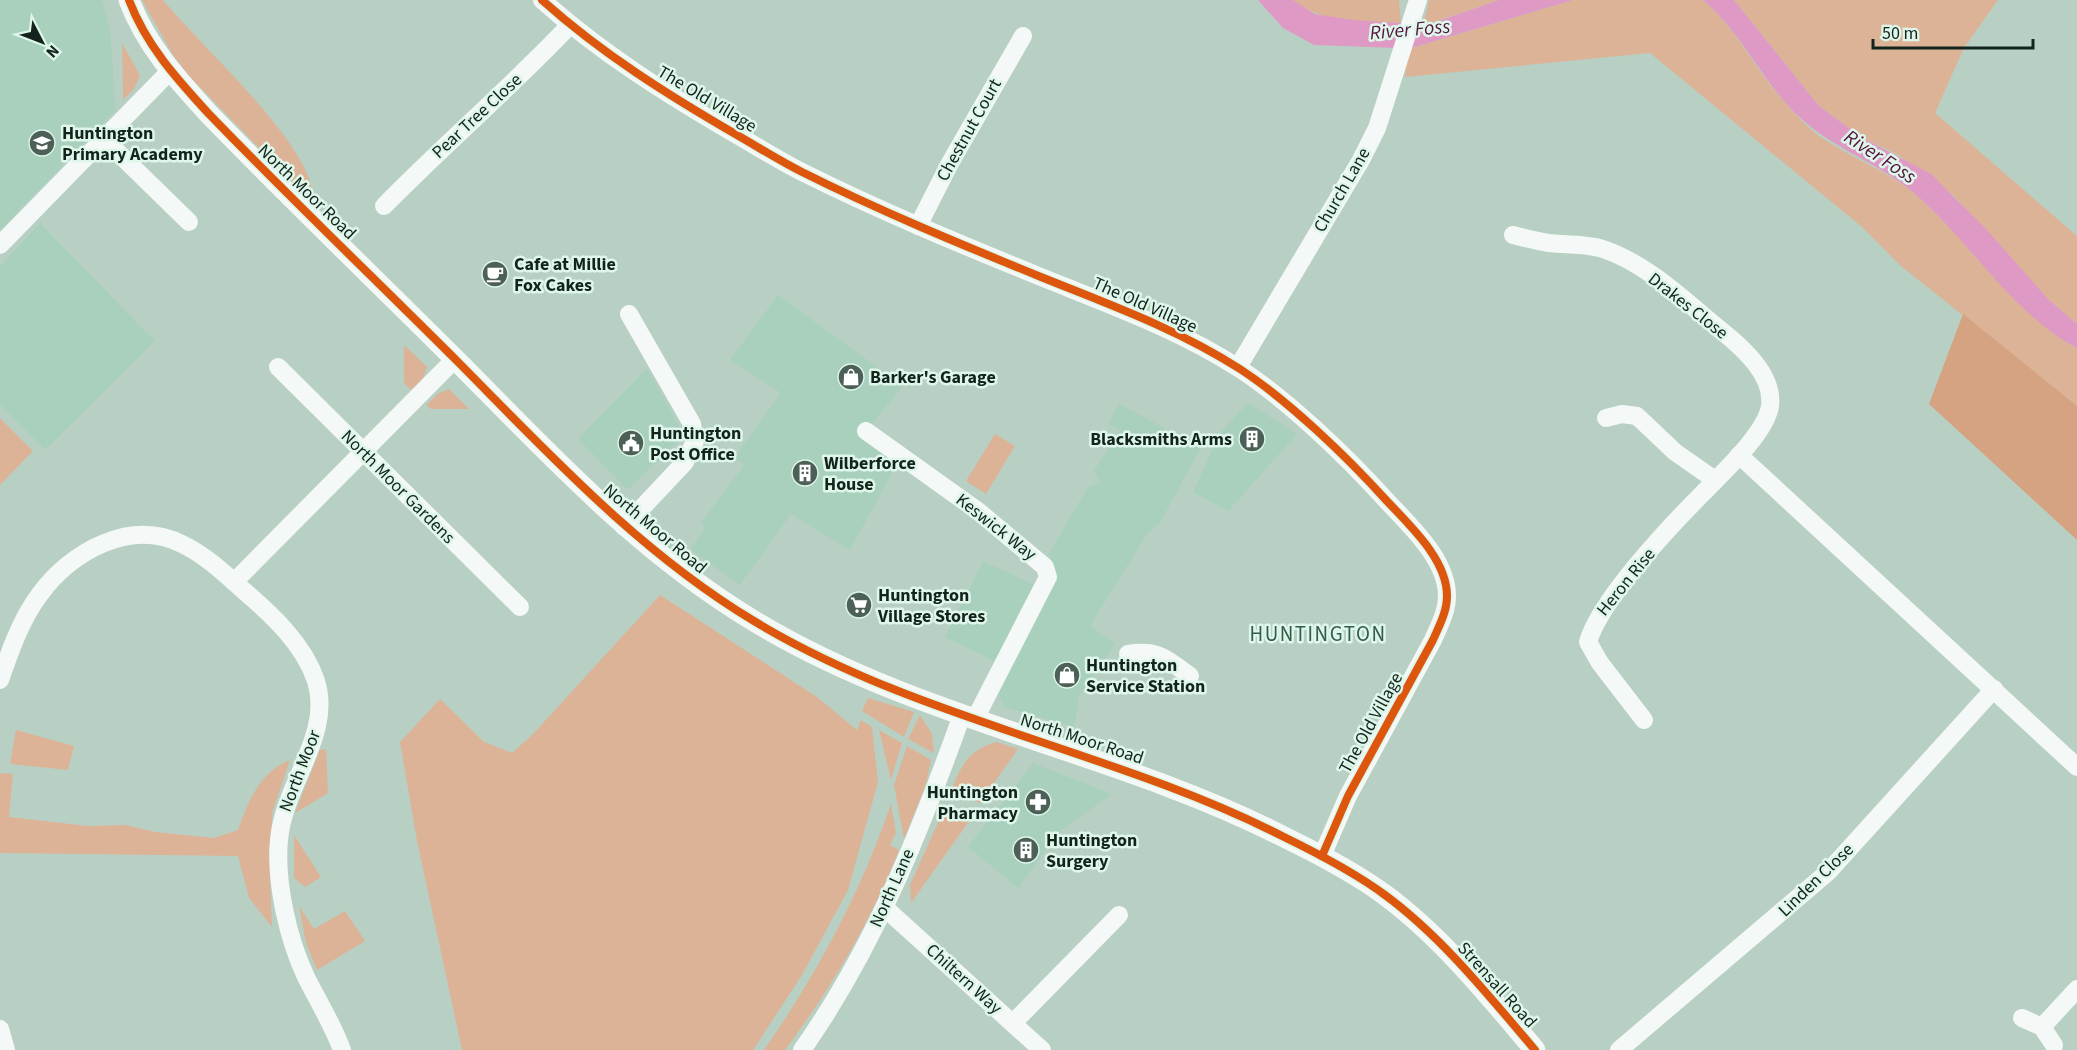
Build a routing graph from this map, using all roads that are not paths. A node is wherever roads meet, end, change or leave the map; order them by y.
1 (129, 0) edge
2 (542, 0) edge
3 (1416, 7) edge
4 (570, 26) junction
5 (1023, 36) dead end
6 (170, 71) junction
7 (103, 138) junction
8 (384, 206) dead end
9 (189, 222) dead end
10 (918, 226) junction
11 (1513, 235) dead end
12 (0, 245) edge
13 (629, 314) dead end
14 (454, 359) junction
15 (278, 367) dead end
16 (1238, 367) junction
17 (1606, 418) dead end
18 (866, 431) dead end
19 (362, 452) junction
20 (1739, 455) junction
21 (1715, 480) junction
22 (624, 526) junction
23 (234, 582) junction
24 (520, 607) dead end
25 (1128, 654) dead end
26 (1190, 676) dead end
27 (0, 680) edge
28 (1994, 688) junction
29 (969, 717) junction
30 (1644, 720) dead end
31 (2072, 763) edge
32 (1322, 856) junction
33 (885, 908) junction
34 (1119, 915) dead end
35 (2077, 989) edge
36 (2022, 1018) dead end
37 (1013, 1023) junction
38 (2042, 1027) junction
39 (0, 1029) edge
40 (2054, 1045) dead end
41 (6, 1050) edge
42 (342, 1050) edge
43 (802, 1050) edge
44 (1042, 1050) edge
45 (1535, 1050) edge
46 (1619, 1050) edge

1 - 6 street, North Moor Road
2 - 4 street, The Old Village
3 - 16 street, Church Lane
4 - 8 street, Pear Tree Close
4 - 10 street, The Old Village
5 - 10 street, Chestnut Court
6 - 7 street
6 - 14 street, North Moor Road
7 - 9 street
7 - 12 street
10 - 16 street, The Old Village
11 - 20 street, Drakes Close
13 - 22 street
14 - 19 street
14 - 22 street, North Moor Road
15 - 19 street, North Moor Gardens
16 - 32 street, The Old Village
17 - 21 street
18 - 29 street, Keswick Way
19 - 23 street
19 - 24 street, North Moor Gardens
20 - 21 street, Heron Rise
20 - 28 street
21 - 30 street, Heron Rise
22 - 29 street, North Moor Road
23 - 27 street, North Moor
23 - 42 street, North Moor
25 - 26 street
28 - 31 street
28 - 46 street, Linden Close
29 - 32 street, North Moor Road
29 - 33 street, North Lane
32 - 45 street, Strensall Road
33 - 37 street, Chiltern Way
33 - 43 street, North Lane
34 - 37 street
35 - 38 street
36 - 38 street
37 - 44 street, Chiltern Way
38 - 40 street
39 - 41 street

